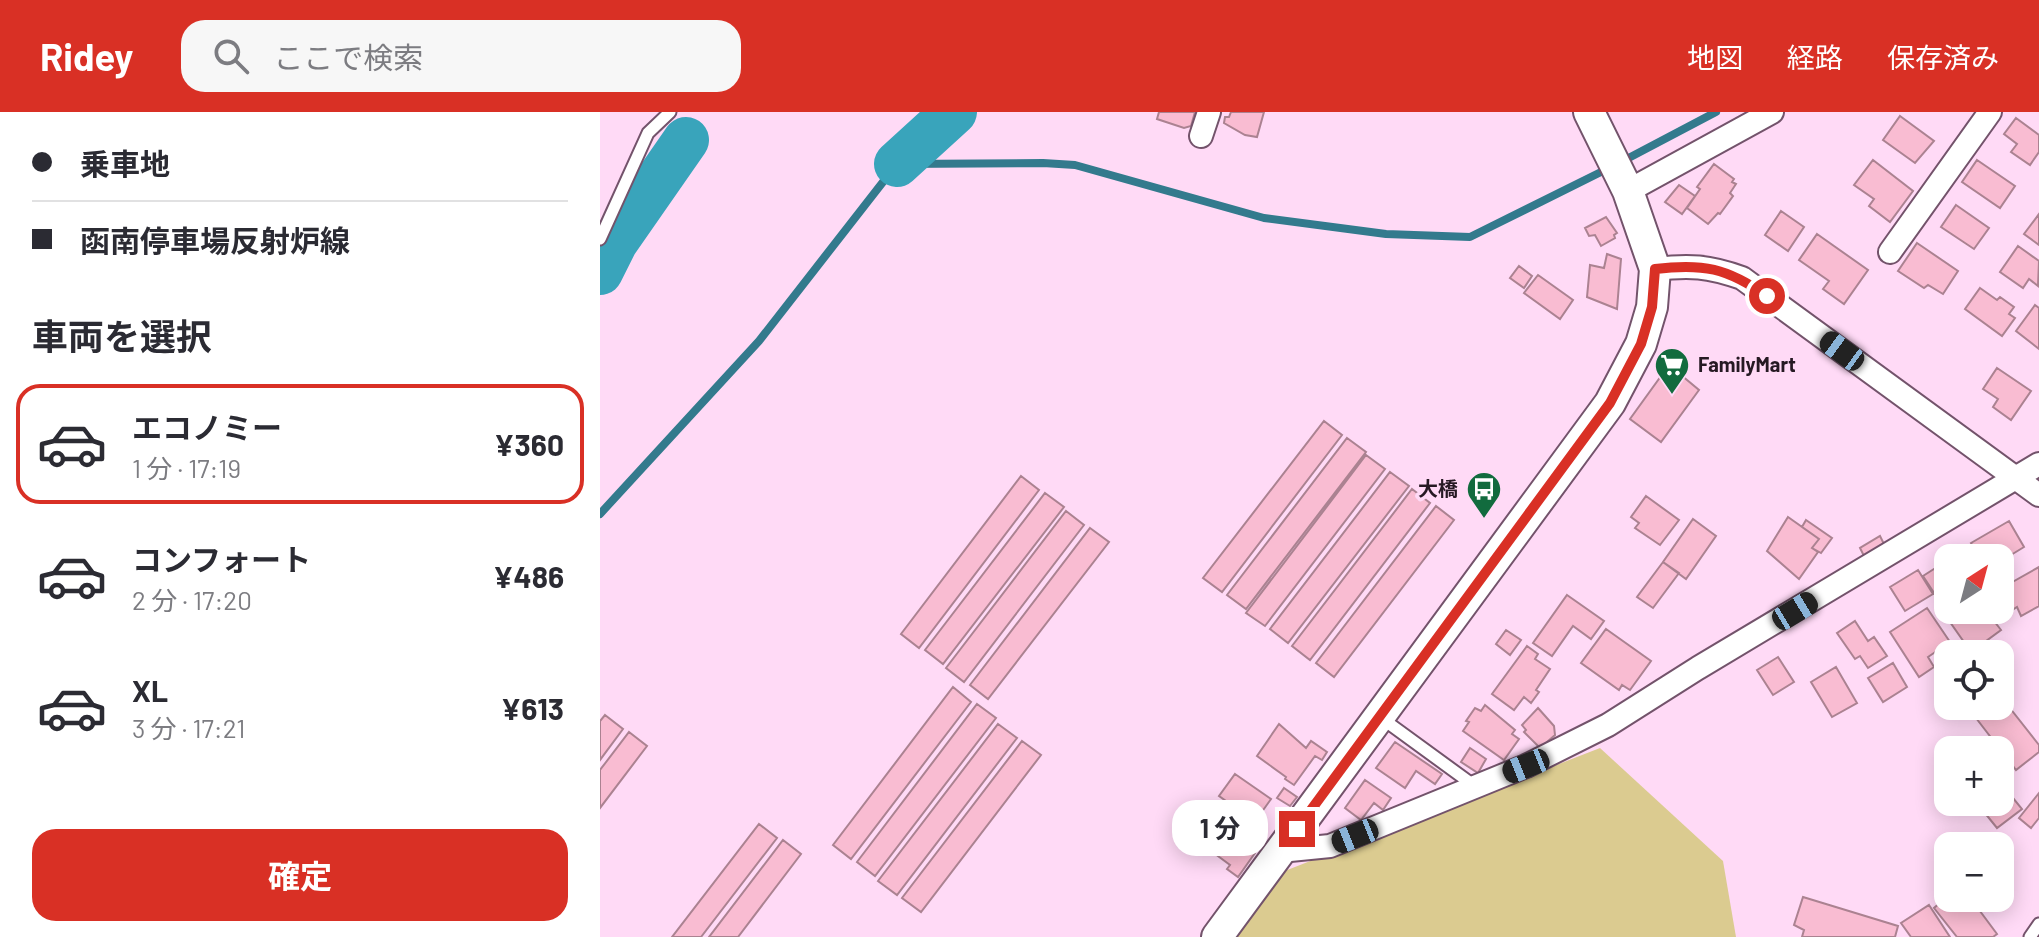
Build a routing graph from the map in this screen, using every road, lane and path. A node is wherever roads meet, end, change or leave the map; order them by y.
1 (670, 112) edge
2 (1209, 112) edge
3 (1772, 112) edge
4 (1990, 112) edge
5 (1594, 116) edge
6 (1201, 136) dead end
7 (1624, 182) junction
8 (600, 239) edge
9 (1890, 252) dead end
10 (1655, 269) junction
11 (2039, 464) edge
12 (2017, 477) junction
13 (2039, 495) edge
14 (1379, 717) junction
15 (1476, 787) junction
16 (1280, 851) junction
17 (2039, 924) edge
18 (1217, 937) edge
19 (2030, 937) edge

1 - 8 lane
2 - 6 street
3 - 7 street
4 - 9 street
5 - 7 main road
7 - 10 main road
10 - 12 street
10 - 14 main road
11 - 12 street
12 - 13 street
12 - 15 street
14 - 15 lane
14 - 16 main road
15 - 16 street
16 - 18 main road
17 - 19 lane

